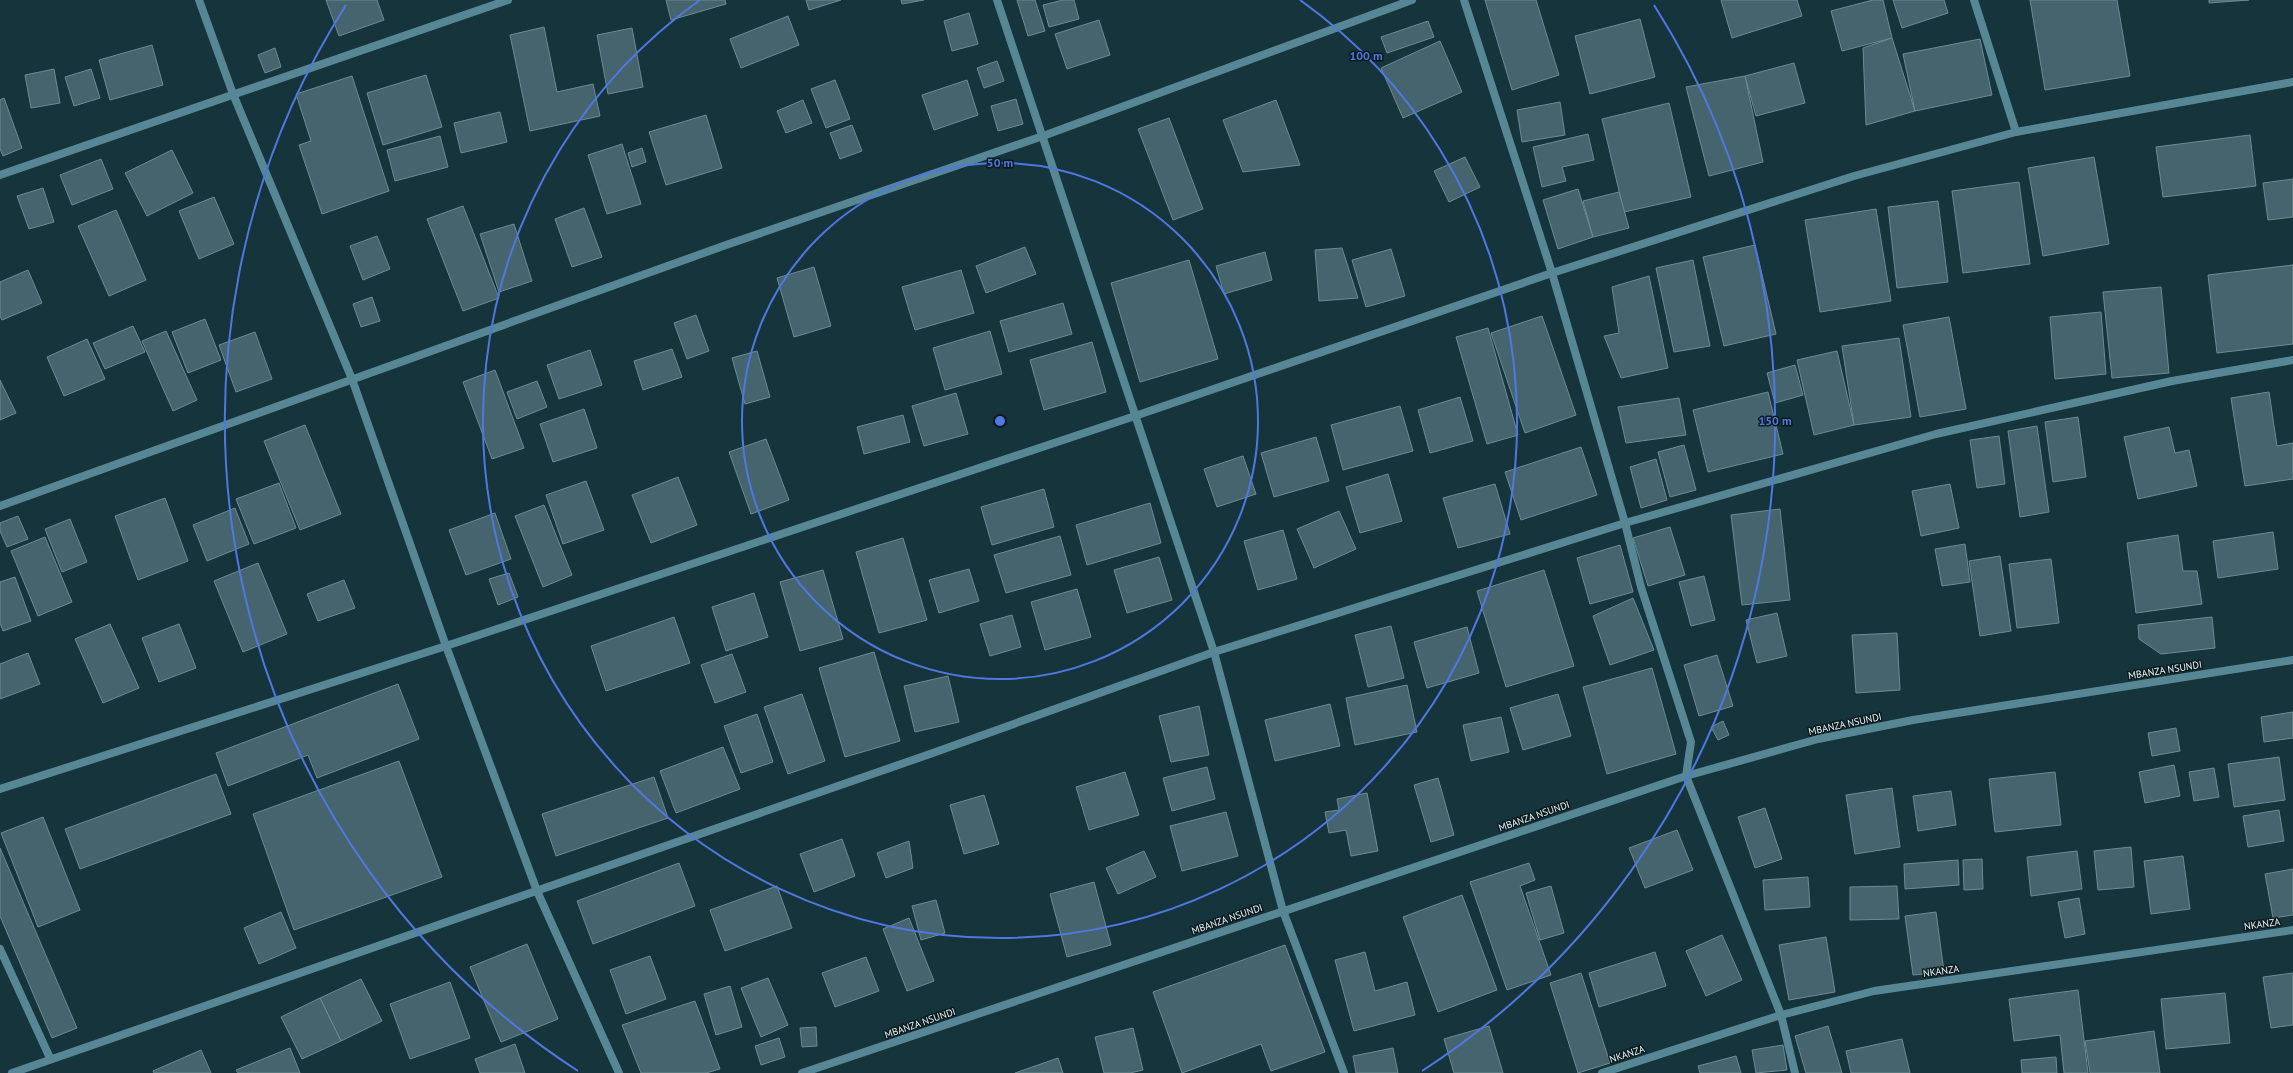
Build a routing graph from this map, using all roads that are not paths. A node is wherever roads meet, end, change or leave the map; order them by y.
1 (199, 0) edge
2 (508, 0) edge
3 (997, 0) edge
4 (1412, 0) edge
5 (1464, 0) edge
6 (1974, 0) edge
7 (2293, 82) edge
8 (233, 94) junction
9 (2016, 132) junction
10 (1043, 136) junction
11 (0, 175) edge
12 (1552, 273) junction
13 (2293, 360) edge
14 (352, 379) junction
15 (1135, 416) junction
16 (0, 506) edge
17 (1625, 523) junction
18 (446, 646) junction
19 (1214, 652) junction
20 (2293, 660) edge
21 (1686, 776) junction
22 (0, 789) edge
23 (537, 891) junction
24 (1283, 911) junction
25 (2293, 930) edge
26 (0, 950) edge
27 (1781, 1015) junction
28 (50, 1058) junction
29 (12, 1073) edge
30 (619, 1073) edge
31 (802, 1073) edge
32 (1344, 1073) edge
33 (1602, 1073) edge
34 (1795, 1073) edge

1 - 8 street
2 - 8 street
3 - 10 street
4 - 10 street
5 - 12 street
6 - 9 street
7 - 9 street
8 - 11 street
8 - 14 street
9 - 12 street
10 - 14 street
10 - 15 street
12 - 15 street
12 - 17 street
13 - 17 street
14 - 16 street
14 - 18 street
15 - 18 street
15 - 19 street
17 - 19 street
17 - 21 street
18 - 22 street
18 - 23 street
19 - 23 street
19 - 24 street
20 - 21 street, MBANZA NSUNDI
21 - 24 street, MBANZA NSUNDI
21 - 27 street
23 - 28 street
23 - 30 street
24 - 31 street, MBANZA NSUNDI
24 - 32 street
25 - 27 street, NKANZA
26 - 28 street
27 - 33 street, NKANZA
27 - 34 street
28 - 29 street

